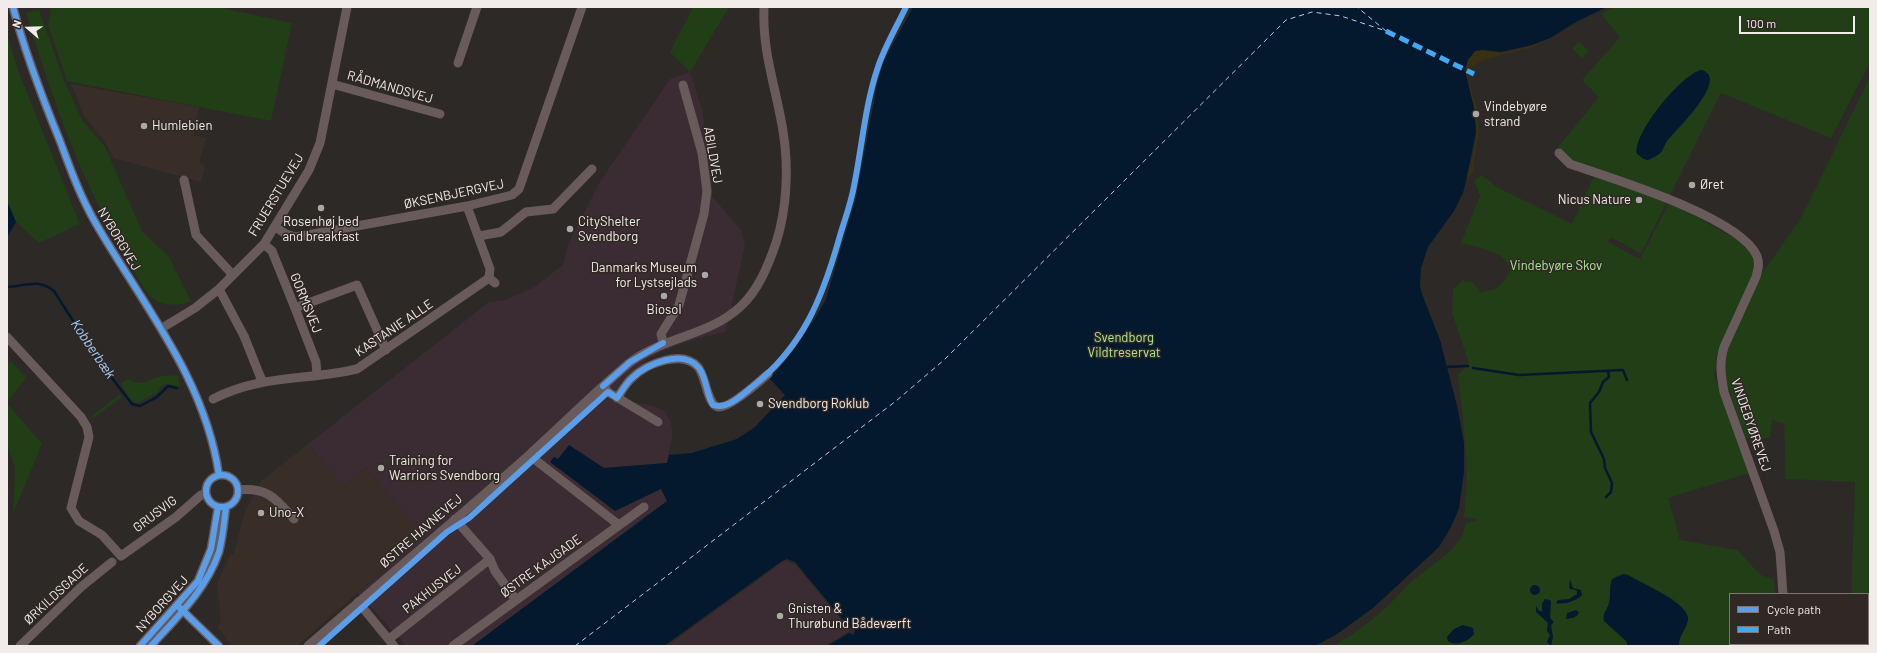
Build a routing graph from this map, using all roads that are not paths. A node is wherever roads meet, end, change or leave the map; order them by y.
1 (13, 7) edge
2 (347, 7) edge
3 (477, 7) edge
4 (582, 7) edge
5 (764, 7) edge
6 (458, 63) dead end
7 (332, 84) junction
8 (684, 85) dead end
9 (440, 114) dead end
10 (1559, 153) dead end
11 (592, 169) dead end
12 (184, 180) dead end
13 (467, 206) junction
14 (275, 227) junction
15 (480, 236) junction
16 (264, 244) junction
17 (232, 274) junction
18 (219, 289) junction
19 (295, 308) junction
20 (162, 328) junction
21 (7, 337) edge
22 (663, 343) junction
23 (386, 350) junction
24 (768, 374) dead end
25 (317, 375) junction
26 (262, 381) junction
27 (603, 386) junction
28 (617, 398) junction
29 (212, 400) dead end
30 (658, 422) dead end
31 (529, 455) junction
32 (219, 475) junction
33 (238, 490) junction
34 (206, 494) junction
35 (222, 507) junction
36 (644, 507) dead end
37 (294, 519) dead end
38 (455, 519) junction
39 (619, 525) junction
40 (490, 559) junction
41 (112, 562) dead end
42 (1783, 593) edge
43 (516, 600) junction
44 (358, 602) junction
45 (181, 608) junction
46 (392, 642) edge
47 (217, 645) edge
48 (20, 646) edge
49 (140, 646) edge
50 (152, 646) edge
51 (308, 646) edge
52 (453, 646) edge

1 - 20 street, NYBORGVEJ
2 - 7 street, FRUERSTUEVEJ
3 - 6 street
4 - 13 street, ØKSENBJERGVEJ
5 - 22 street, ØSTRE HAVNEVEJ
7 - 9 street, RÅDMANDSVEJ
7 - 14 street, FRUERSTUEVEJ
8 - 22 street, ABILDVEJ
10 - 42 street, VINDEBYØREVEJ
11 - 15 street
12 - 17 street
13 - 14 street, ØKSENBJERGVEJ
13 - 15 street
14 - 16 street, FRUERSTUEVEJ
15 - 23 street, KASTANIE ALLE
16 - 17 street, FRUERSTUEVEJ
16 - 19 street, GORMSVEJ
17 - 18 street, FRUERSTUEVEJ
18 - 20 street, FRUERSTUEVEJ
18 - 26 street
19 - 23 street
19 - 25 street, GORMSVEJ
20 - 32 street, NYBORGVEJ
21 - 34 street, GRUSVIG
22 - 27 street, ØSTRE HAVNEVEJ
23 - 25 street, KASTANIE ALLE
24 - 28 street
25 - 26 street, KASTANIE ALLE
26 - 29 street, KASTANIE ALLE
27 - 28 street
27 - 31 street, ØSTRE HAVNEVEJ
28 - 30 street
31 - 38 street, ØSTRE HAVNEVEJ
31 - 39 street
32 - 33 street
32 - 34 street
33 - 35 street
33 - 37 street
34 - 35 street
35 - 45 street, NYBORGVEJ
36 - 39 street, ØSTRE KAJGADE
38 - 40 street
38 - 44 street, ØSTRE HAVNEVEJ
39 - 43 street, ØSTRE KAJGADE
40 - 43 street
40 - 46 street, PAKHUSVEJ
41 - 48 street, ØRKILDSGADE
43 - 52 street, ØSTRE KAJGADE
44 - 46 street
44 - 51 street, ØSTRE HAVNEVEJ
45 - 47 street
45 - 49 street, NYBORGVEJ
45 - 50 street, NYBORGVEJ

